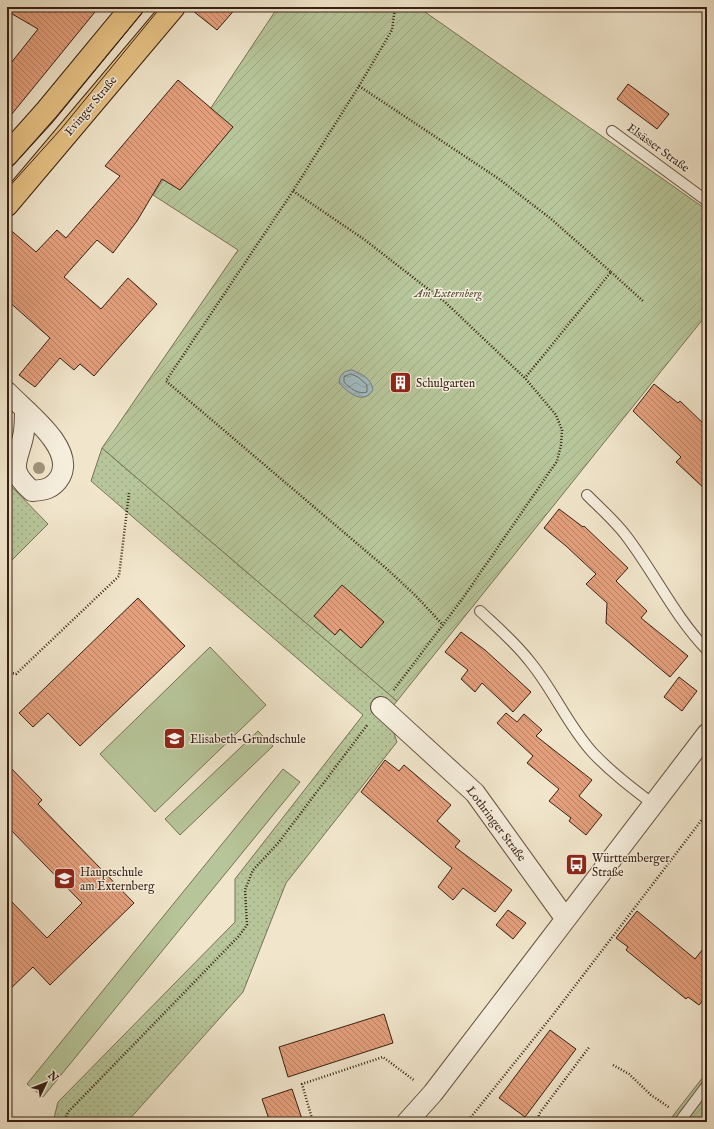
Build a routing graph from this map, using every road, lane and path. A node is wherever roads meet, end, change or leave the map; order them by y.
1 (132, 7) edge
2 (174, 7) edge
3 (395, 7) edge
4 (360, 86) junction
5 (612, 131) dead end
6 (7, 155) edge
7 (293, 191) junction
8 (707, 201) edge
9 (7, 205) edge
10 (611, 272) junction
11 (644, 302) dead end
12 (524, 378) junction
13 (7, 392) edge
14 (25, 411) dead end
15 (129, 494) dead end
16 (587, 494) dead end
17 (480, 611) dead end
18 (443, 625) junction
19 (707, 650) edge
20 (7, 672) edge
21 (381, 708) junction
22 (707, 734) edge
23 (653, 804) junction
24 (707, 814) edge
25 (565, 918) junction
26 (590, 1046) dead end
27 (613, 1065) dead end
28 (415, 1081) dead end
29 (707, 1085) edge
30 (410, 1121) edge
31 (681, 1121) edge
32 (63, 1122) edge
33 (313, 1122) edge
34 (467, 1122) edge
35 (538, 1122) edge

1 - 6 main road
2 - 9 main road, Evinger Straße
3 - 4 path
4 - 7 path
4 - 10 path
5 - 8 lane, Elsässer Straße
7 - 12 path
7 - 18 path
10 - 11 path
10 - 12 path
12 - 18 path
13 - 14 street
15 - 20 path
16 - 19 lane
17 - 23 lane
18 - 21 path
21 - 25 street, Lothringer Straße
21 - 32 path
22 - 23 street
23 - 25 street
24 - 34 path
25 - 30 street
26 - 35 path
27 - 31 path
28 - 33 path
29 - 31 lane

